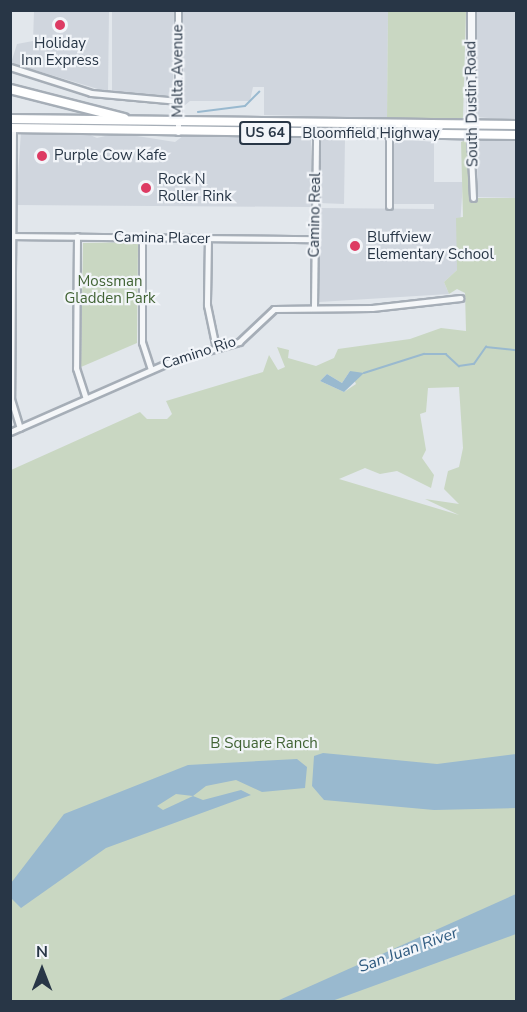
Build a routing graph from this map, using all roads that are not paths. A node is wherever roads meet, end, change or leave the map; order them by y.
1 (178, 10) edge
2 (471, 10) edge
3 (10, 67) edge
4 (10, 89) edge
5 (179, 101) junction
6 (148, 121) junction
7 (11, 122) edge
8 (178, 122) junction
9 (471, 124) junction
10 (516, 125) edge
11 (316, 129) junction
12 (178, 132) junction
13 (389, 134) junction
14 (470, 134) junction
15 (516, 135) edge
16 (473, 198) dead end
17 (388, 206) dead end
18 (11, 236) edge
19 (77, 236) junction
20 (142, 238) junction
21 (208, 238) junction
22 (314, 239) junction
23 (460, 298) dead end
24 (314, 306) junction
25 (216, 348) junction
26 (151, 370) junction
27 (86, 398) junction
28 (20, 428) junction
29 (10, 432) edge

1 - 5 street, Malta Avenue
2 - 9 street, South Dustin Road
3 - 5 street
4 - 6 main road
5 - 8 street, Malta Avenue
6 - 7 main road, Bloomfield Highway / US 64
6 - 8 main road, Bloomfield Highway / US 64
7 - 12 main road, Bloomfield Highway / US 64
7 - 18 street
8 - 11 main road, Bloomfield Highway / US 64
8 - 12 street, Malta Avenue
9 - 10 main road, Bloomfield Highway / US 64
9 - 11 main road, Bloomfield Highway / US 64
9 - 14 street, South Dustin Road
11 - 12 main road, Bloomfield Highway / US 64
11 - 13 main road, Bloomfield Highway / US 64
11 - 22 street, Camino Real
13 - 14 main road, Bloomfield Highway / US 64
13 - 17 street
14 - 15 main road, Bloomfield Highway / US 64
14 - 16 street, South Dustin Road
18 - 19 street, Camina Placer
18 - 28 street
19 - 20 street, Camina Placer
19 - 27 street
20 - 21 street, Camina Placer
20 - 26 street
21 - 22 street, Camina Placer
21 - 25 street
22 - 24 street, Camino Real
23 - 24 street, Camino Rio
24 - 25 street, Camino Rio
25 - 26 street, Camino Rio
26 - 27 street, Camino Rio
27 - 28 street, Camino Rio
28 - 29 street, Camino Rio

